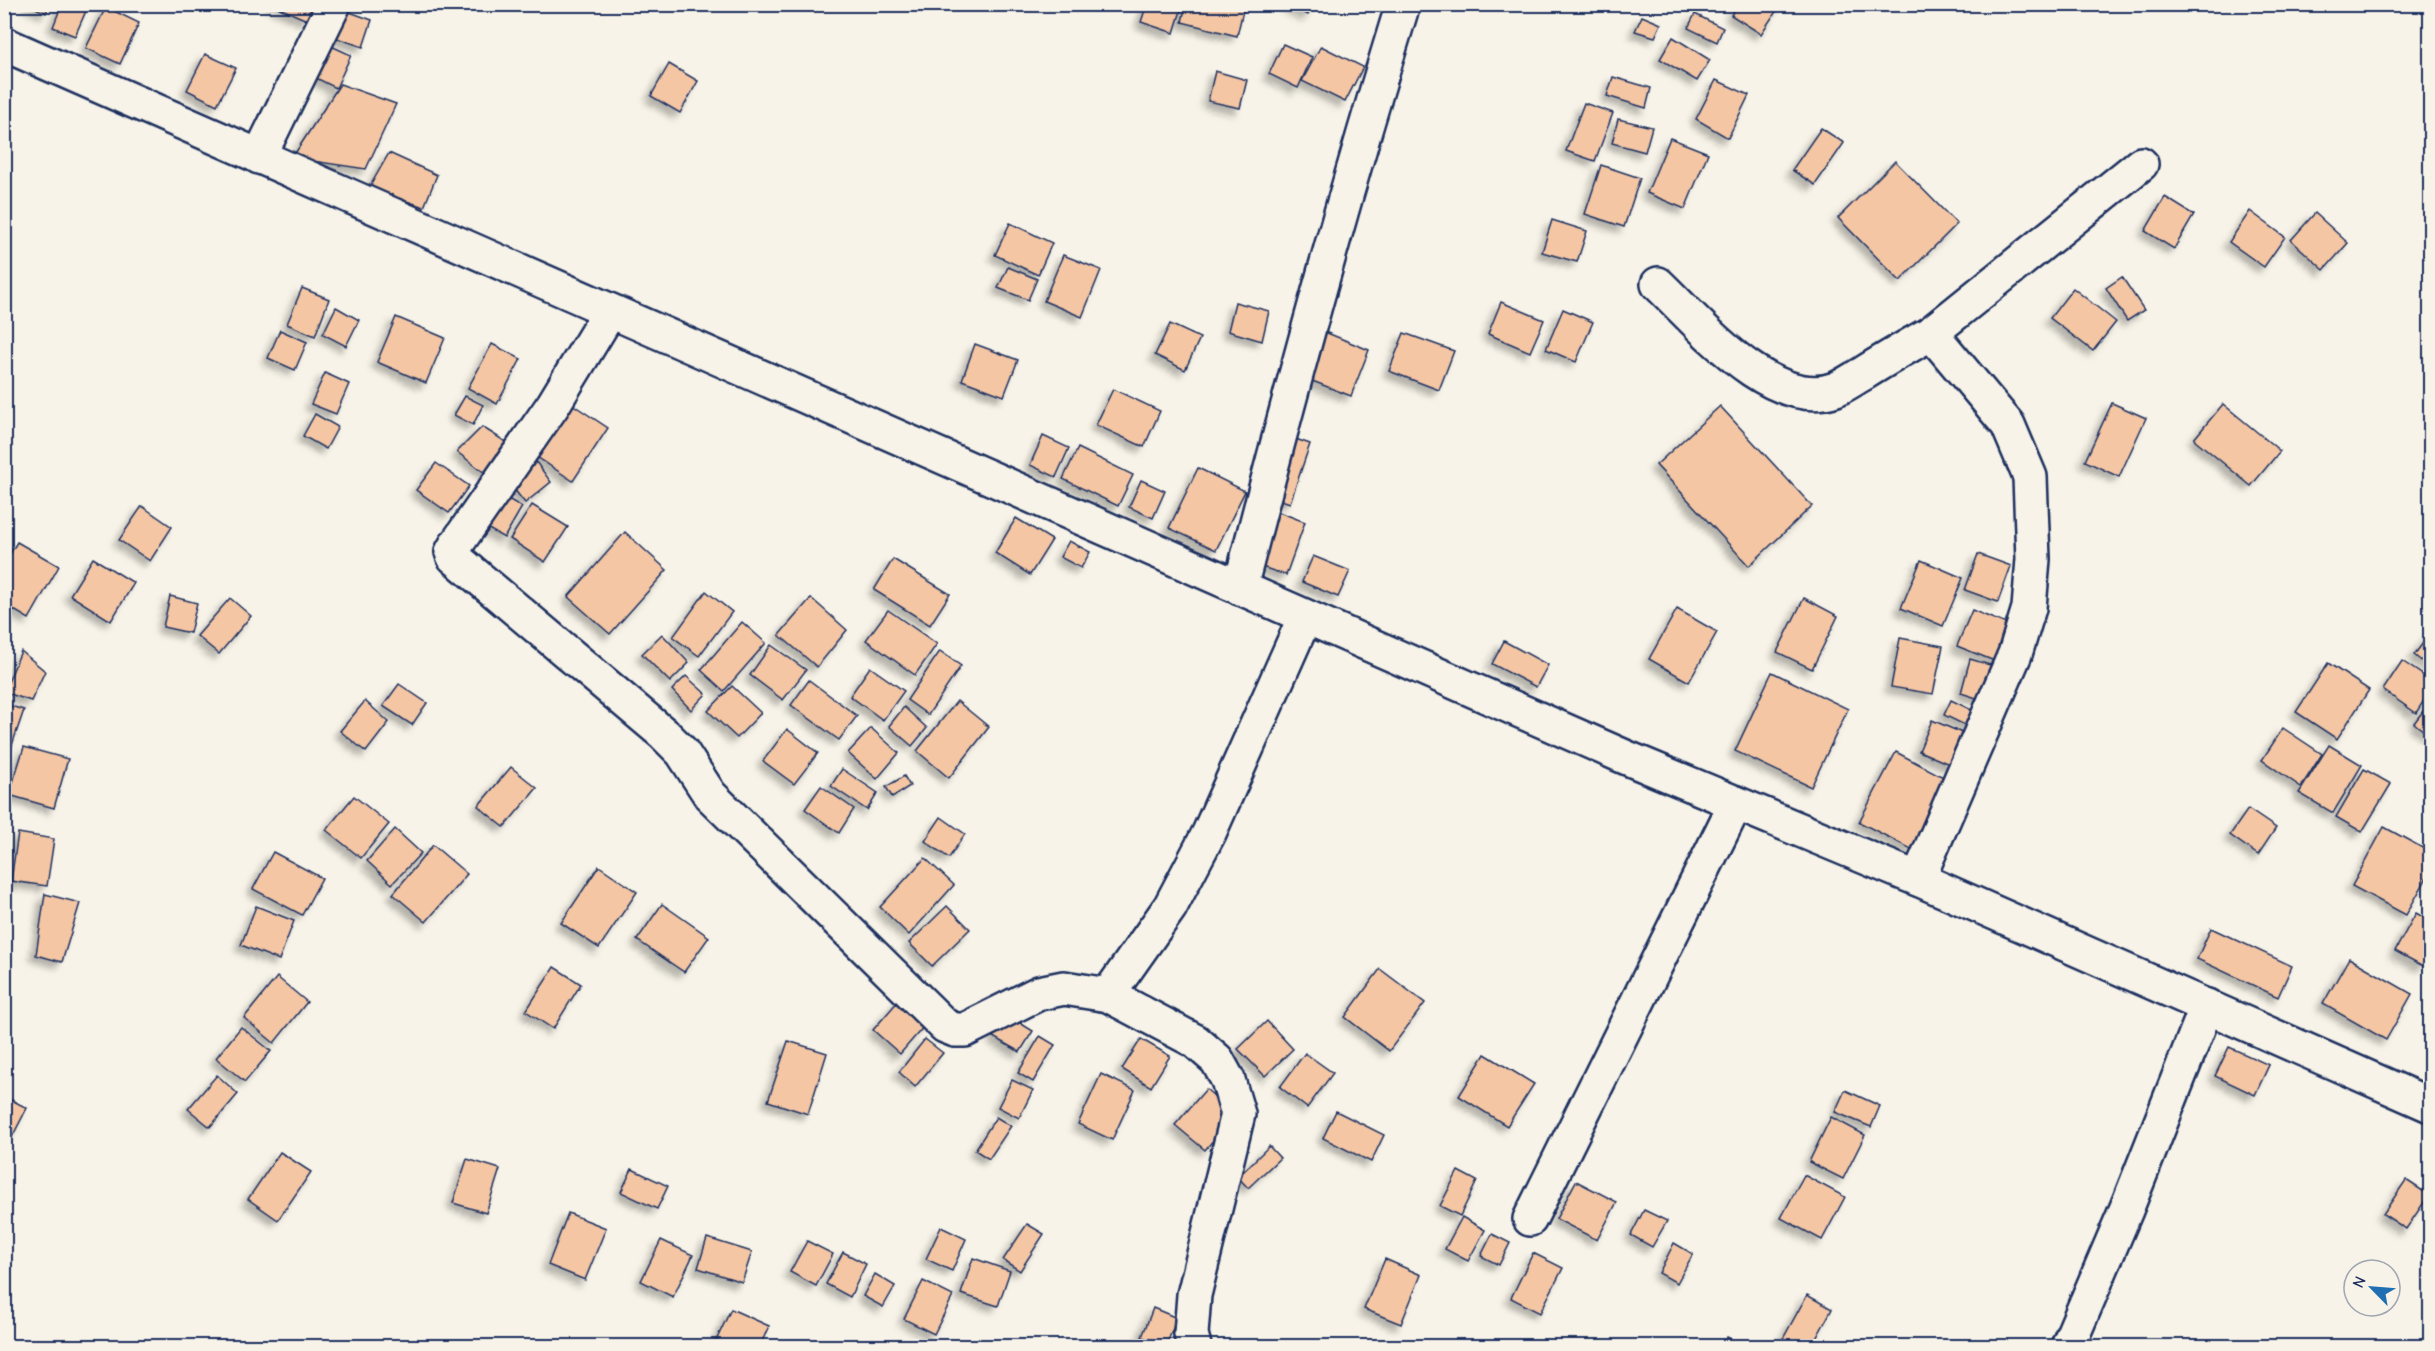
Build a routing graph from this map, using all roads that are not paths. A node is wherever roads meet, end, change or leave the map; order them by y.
1 (334, 4) edge
2 (1403, 4) edge
3 (4, 44) edge
4 (259, 157) junction
5 (2141, 164) dead end
6 (1659, 285) dead end
7 (610, 311) junction
8 (1931, 333) junction
9 (1240, 588) junction
10 (1305, 616) junction
11 (1736, 803) junction
12 (1918, 879) junction
13 (1108, 995) junction
14 (2207, 1006) junction
15 (2430, 1105) edge
16 (1530, 1219) dead end
17 (1194, 1347) edge
18 (2068, 1347) edge

1 - 4 street
2 - 9 street
3 - 4 street
4 - 7 street
5 - 8 street
6 - 8 street
7 - 9 street
7 - 13 street
8 - 12 street
9 - 10 street
10 - 11 street
10 - 13 street
11 - 12 street
11 - 16 street
12 - 14 street
13 - 17 street
14 - 15 street
14 - 18 street

